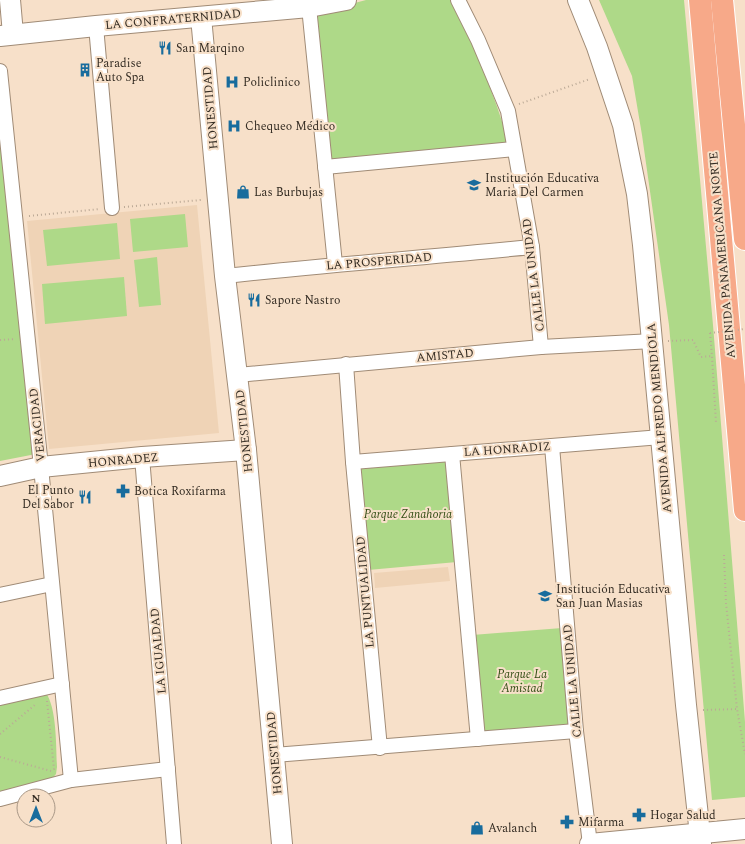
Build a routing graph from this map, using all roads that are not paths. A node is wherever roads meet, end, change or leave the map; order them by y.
1 (10, 0) edge
2 (346, 0) edge
3 (458, 0) edge
4 (578, 0) edge
5 (700, 0) edge
6 (722, 0) edge
7 (309, 7) junction
8 (201, 17) junction
9 (96, 26) junction
10 (6, 35) edge
11 (0, 71) edge
12 (729, 76) junction
13 (745, 108) edge
14 (514, 148) junction
15 (325, 167) junction
16 (112, 208) dead end
17 (745, 239) edge
18 (532, 247) junction
19 (335, 264) junction
20 (225, 276) junction
21 (652, 341) junction
22 (541, 347) junction
23 (346, 364) junction
24 (238, 375) junction
25 (661, 437) junction
26 (552, 446) junction
27 (246, 450) junction
28 (452, 454) junction
29 (142, 457) junction
30 (353, 462) junction
31 (41, 467) junction
32 (0, 476) edge
33 (745, 510) edge
34 (52, 584) junction
35 (0, 595) edge
36 (62, 684) junction
37 (0, 698) edge
38 (576, 731) junction
39 (478, 739) junction
40 (380, 748) junction
41 (274, 756) junction
42 (168, 768) junction
43 (71, 780) junction
44 (0, 799) edge
45 (745, 830) edge
46 (701, 839) edge
47 (174, 844) edge
48 (282, 844) edge
49 (590, 844) edge

1 - 10 street
2 - 7 street, LA CONFRATERNIDAD
3 - 14 street, CALLE LA UNIDAD
4 - 21 street, AVENIDA ALFREDO MENDIOLA
5 - 33 highway, AVENIDA PANAMERICANA NORTE
6 - 12 highway, AVENIDA PANAMERICANA NORTE
7 - 8 street, LA CONFRATERNIDAD
7 - 15 street
8 - 9 street, LA CONFRATERNIDAD
8 - 20 street, HONESTIDAD
9 - 10 street, LA CONFRATERNIDAD
9 - 16 street
11 - 31 street, VERACIDAD
12 - 13 highway
12 - 17 highway, AVENIDA PANAMERICANA NORTE
14 - 15 street
14 - 18 street, CALLE LA UNIDAD
15 - 19 street
18 - 19 street, LA PROSPERIDAD
18 - 22 street, CALLE LA UNIDAD
19 - 20 street, LA PROSPERIDAD
20 - 24 street, HONESTIDAD
21 - 22 street, AMISTAD
21 - 25 street, AVENIDA ALFREDO MENDIOLA
22 - 23 street, AMISTAD
23 - 24 street, AMISTAD
23 - 30 street, LA PUNTUALIDAD
24 - 27 street, HONESTIDAD
25 - 26 street, LA HONRADIZ
25 - 46 street, AVENIDA ALFREDO MENDIOLA
26 - 28 street, LA HONRADIZ
26 - 38 street, CALLE LA UNIDAD
27 - 29 street, HONRADEZ
27 - 41 street, HONESTIDAD
28 - 30 street, LA HONRADIZ
28 - 39 street
29 - 31 street, HONRADEZ
29 - 42 street, LA IGUALDAD
30 - 40 street, LA PUNTUALIDAD
31 - 32 street, HONRADEZ
31 - 34 street, VERACIDAD
34 - 35 street
34 - 36 street, VERACIDAD
36 - 37 street
36 - 43 street, VERACIDAD
38 - 39 street
38 - 49 street, CALLE LA UNIDAD
39 - 40 street
40 - 41 street
41 - 48 street, HONESTIDAD
42 - 43 street
42 - 47 street, LA IGUALDAD
43 - 44 street
45 - 46 street
46 - 49 street

